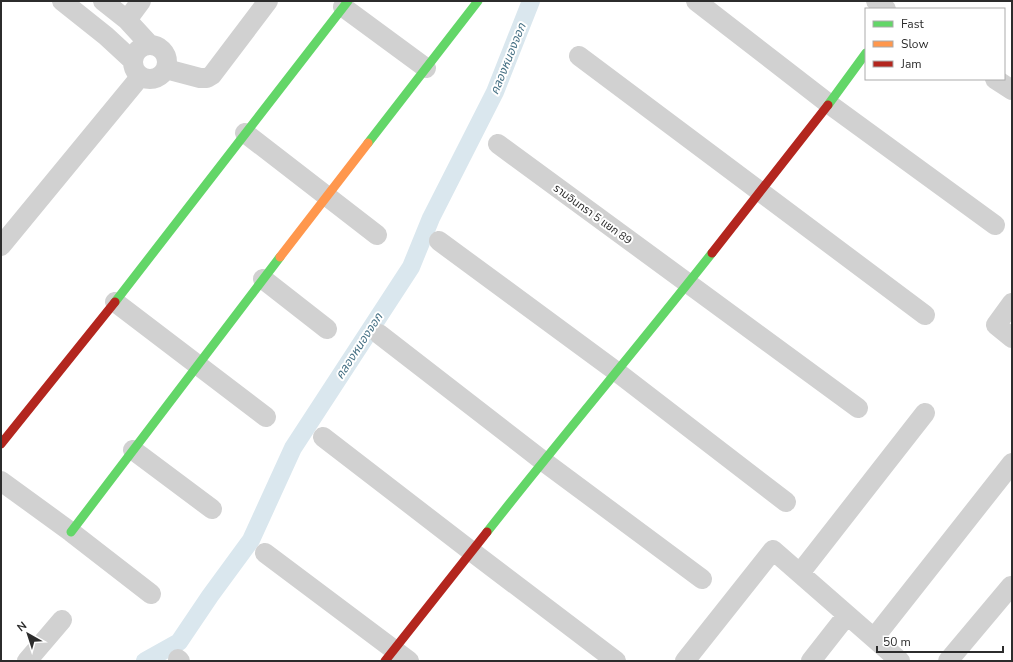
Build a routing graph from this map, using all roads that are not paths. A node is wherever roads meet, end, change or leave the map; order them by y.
1 (62, 1) edge
2 (103, 1) edge
3 (141, 1) edge
4 (268, 1) edge
5 (478, 1) edge
6 (696, 1) edge
7 (876, 1) edge
8 (345, 4) edge
9 (885, 8) edge
10 (127, 20) junction
11 (150, 45) junction
12 (865, 54) edge
13 (580, 56) dead end
14 (136, 68) junction
15 (426, 68) junction
16 (166, 69) junction
17 (996, 80) edge
18 (1012, 90) edge
19 (829, 104) junction
20 (245, 134) junction
21 (498, 144) dead end
22 (760, 192) junction
23 (326, 197) junction
24 (995, 225) dead end
25 (377, 236) dead end
26 (439, 241) dead end
27 (1, 246) edge
28 (263, 279) junction
29 (688, 284) junction
30 (115, 302) junction
31 (1012, 303) edge
32 (925, 315) dead end
33 (326, 329) dead end
34 (379, 334) dead end
35 (1012, 338) edge
36 (197, 365) junction
37 (617, 372) junction
38 (858, 408) dead end
39 (925, 413) dead end
40 (266, 417) dead end
41 (323, 436) dead end
42 (1, 444) edge
43 (133, 450) junction
44 (543, 461) junction
45 (1012, 463) edge
46 (1, 481) edge
47 (786, 502) dead end
48 (212, 509) dead end
49 (71, 532) junction
50 (471, 551) junction
51 (265, 553) dead end
52 (800, 573) junction
53 (702, 579) dead end
54 (1011, 586) dead end
55 (151, 594) dead end
56 (847, 615) junction
57 (62, 620) dead end
58 (874, 638) junction
59 (396, 657) edge
60 (28, 661) edge
61 (616, 661) edge
62 (685, 661) edge
63 (811, 661) edge
64 (900, 661) edge
65 (948, 661) edge

1 - 14 street
2 - 10 street
3 - 10 street
4 - 16 street
5 - 15 street
6 - 19 street
7 - 9 street
8 - 15 street
8 - 20 street
10 - 11 street
11 - 14 street
11 - 16 street
12 - 19 street
13 - 22 street
14 - 16 street
14 - 27 street
15 - 23 street
17 - 18 street
19 - 22 street
19 - 24 street
20 - 23 street
20 - 30 street
21 - 29 street, รามอินทรา 5 แยก 89
22 - 29 street
22 - 32 street
23 - 25 street
23 - 28 street
26 - 37 street
28 - 33 street
28 - 36 street
29 - 37 street
29 - 38 street, รามอินทรา 5 แยก 89
30 - 36 street
30 - 42 street
31 - 35 street
34 - 44 street
36 - 40 street
36 - 43 street
37 - 44 street
37 - 47 street
39 - 52 street
41 - 50 street
43 - 48 street
43 - 49 street
44 - 50 street
44 - 53 street
45 - 58 street
46 - 49 street
49 - 55 street
50 - 59 street
50 - 61 street
51 - 59 street
52 - 56 street
52 - 62 street
54 - 65 street
56 - 58 street
56 - 63 street
57 - 60 street
58 - 64 street

